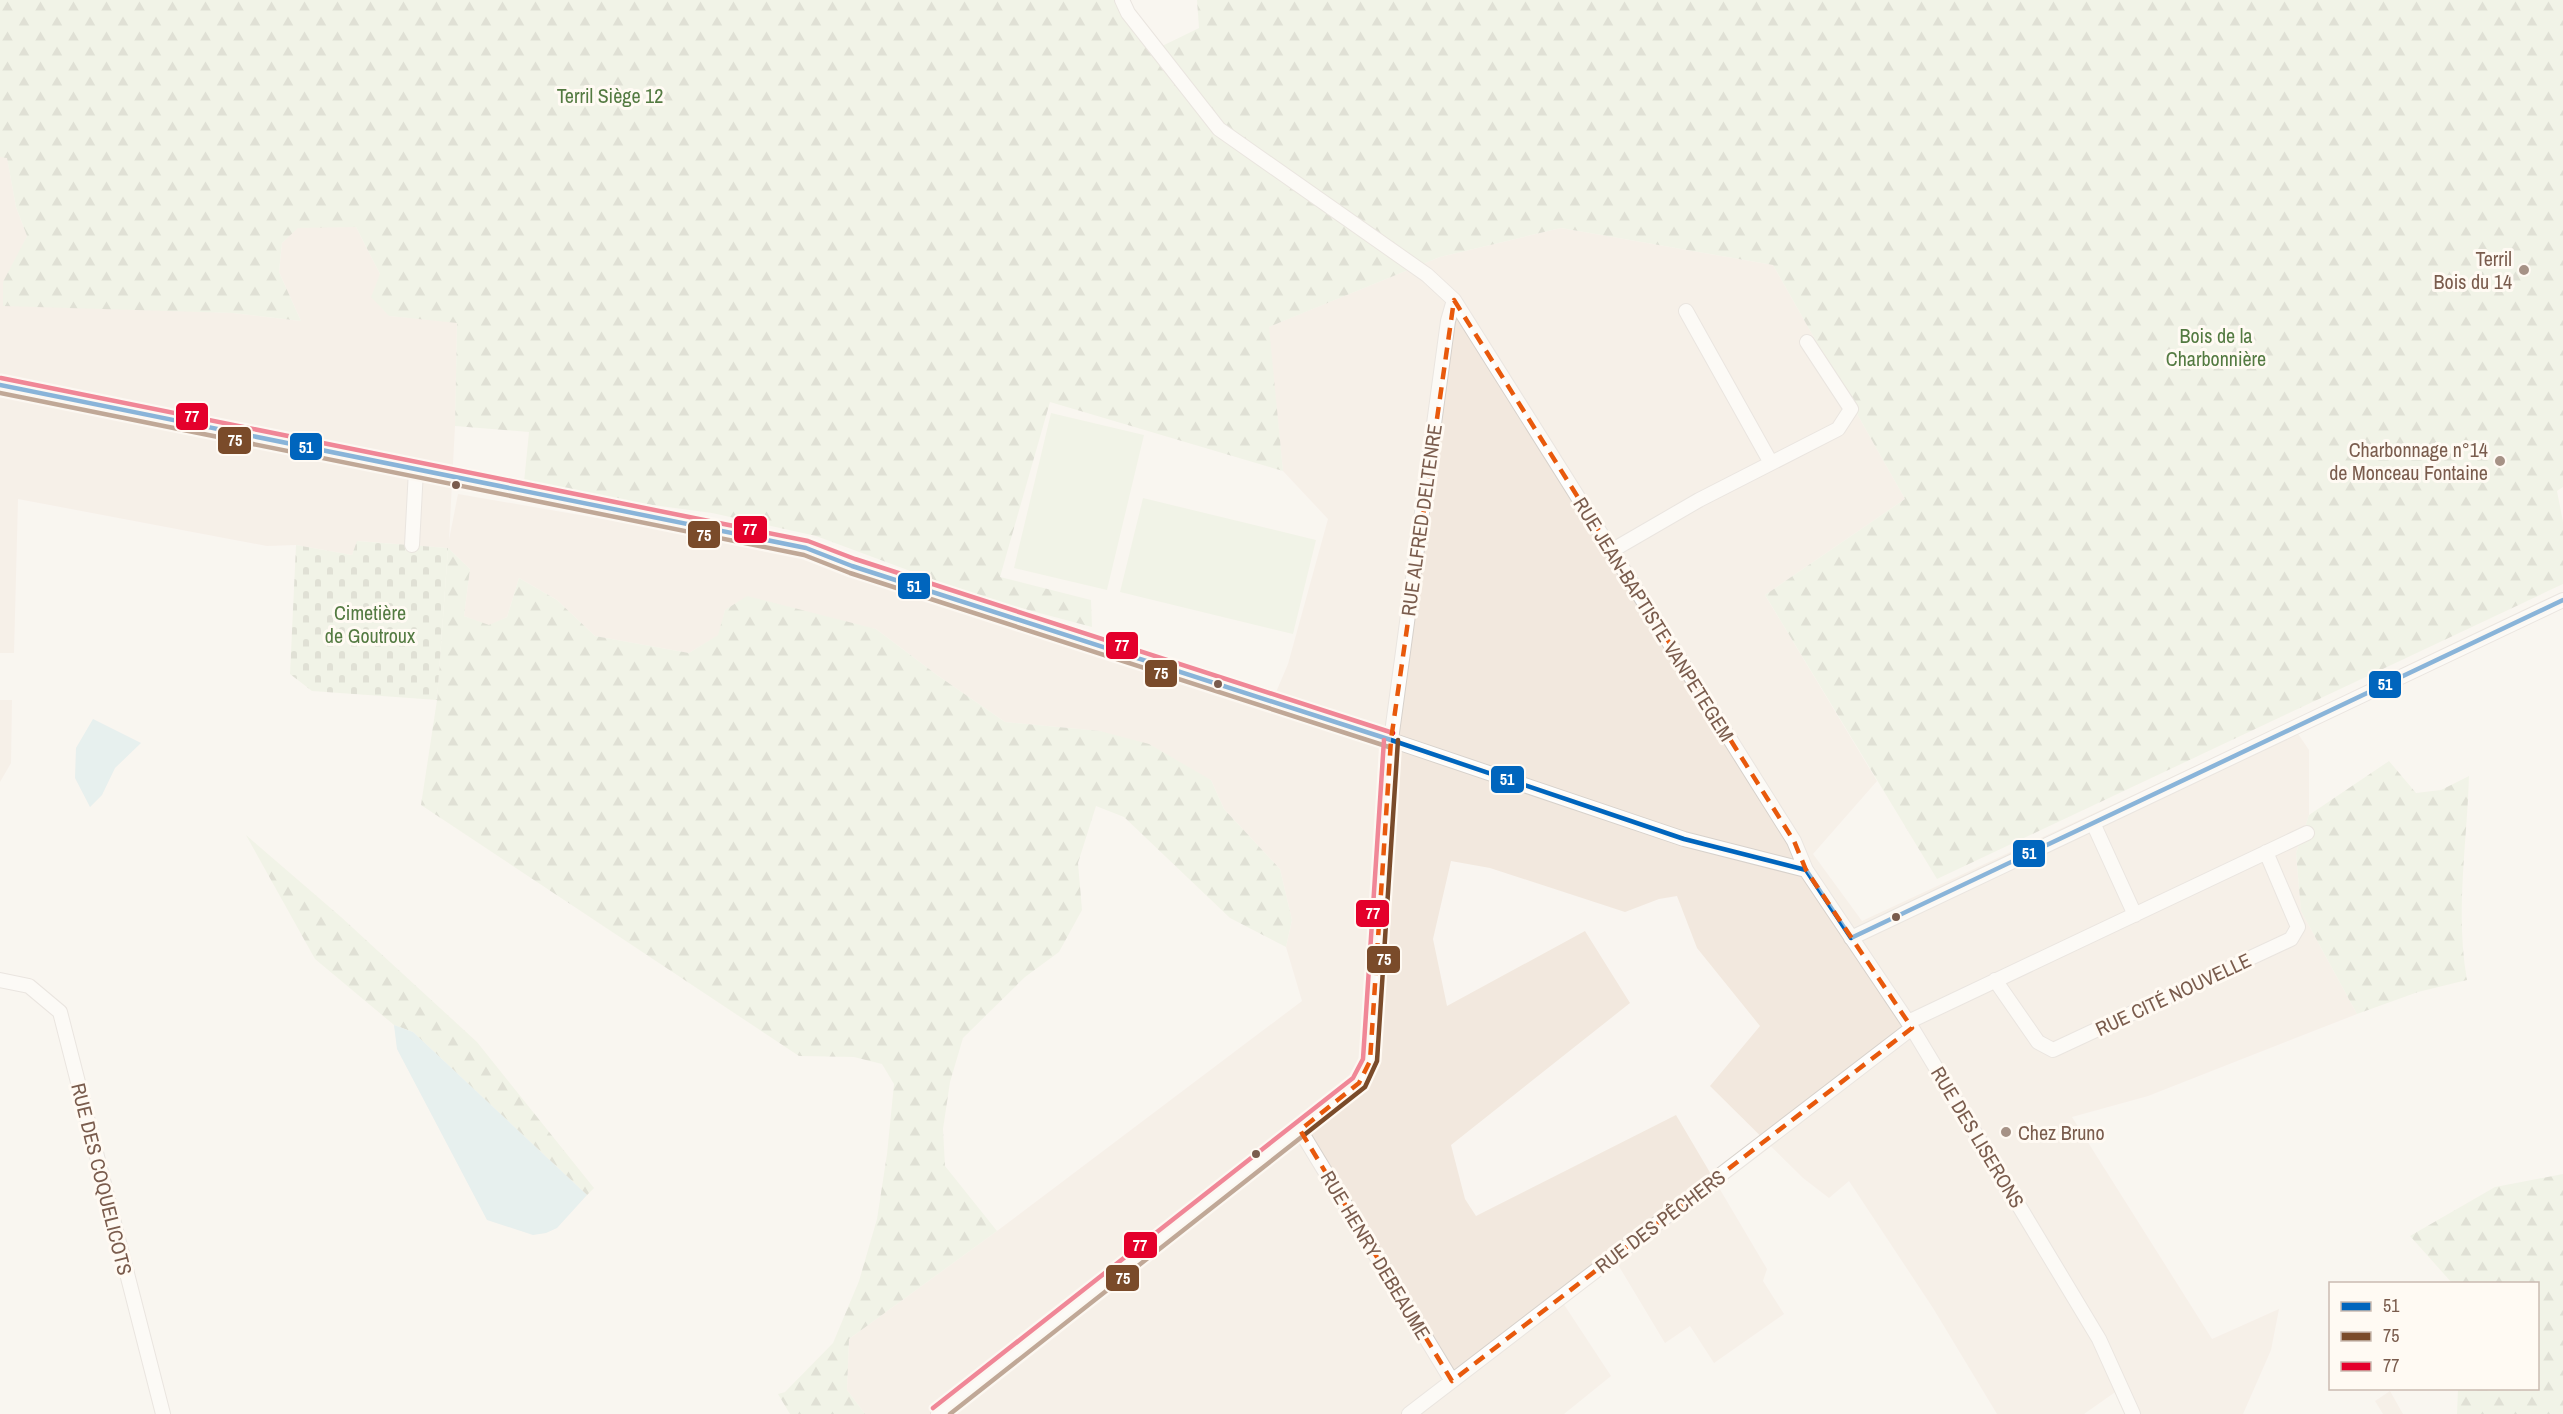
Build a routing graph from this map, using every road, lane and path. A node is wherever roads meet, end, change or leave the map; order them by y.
1 (1122, 0) edge
2 (1454, 300) junction
3 (1686, 310) dead end
4 (1807, 342) dead end
5 (0, 385) edge
6 (1771, 463) junction
7 (416, 470) junction
8 (412, 545) dead end
9 (1611, 551) junction
10 (2563, 600) edge
11 (1391, 740) junction
12 (2093, 823) junction
13 (2307, 833) dead end
14 (2266, 852) junction
15 (1806, 870) junction
16 (2135, 915) junction
17 (1851, 938) junction
18 (0, 980) edge
19 (1995, 980) junction
20 (1910, 1025) junction
21 (1300, 1130) junction
22 (1452, 1381) junction
23 (163, 1414) edge
24 (938, 1414) edge
25 (1409, 1414) edge
26 (2133, 1414) edge

1 - 2 street, RUE JEAN-BAPTISTE VANPETEGEM
2 - 9 street, RUE JEAN-BAPTISTE VANPETEGEM
2 - 11 street, RUE ALFRED DELTENRE
3 - 6 street
4 - 6 street
5 - 7 street
6 - 9 street
7 - 8 street
7 - 11 street
9 - 15 street, RUE JEAN-BAPTISTE VANPETEGEM
10 - 12 street
11 - 15 street
11 - 21 street, RUE ALFRED DELTENRE
12 - 16 street
12 - 17 street
13 - 14 street
14 - 16 street
14 - 19 street, RUE CITÉ NOUVELLE
15 - 17 street, RUE JEAN-BAPTISTE VANPETEGEM
16 - 19 street
17 - 20 street, RUE DES LISERONS
18 - 23 street, RUE DES COQUELICOTS
19 - 20 street
20 - 22 street, RUE DES PÊCHERS
20 - 26 street, RUE DES LISERONS
21 - 22 street, RUE HENRY DEBEAUME
21 - 24 street, RUE ALFRED DELTENRE
22 - 25 street, RUE DES PÊCHERS

